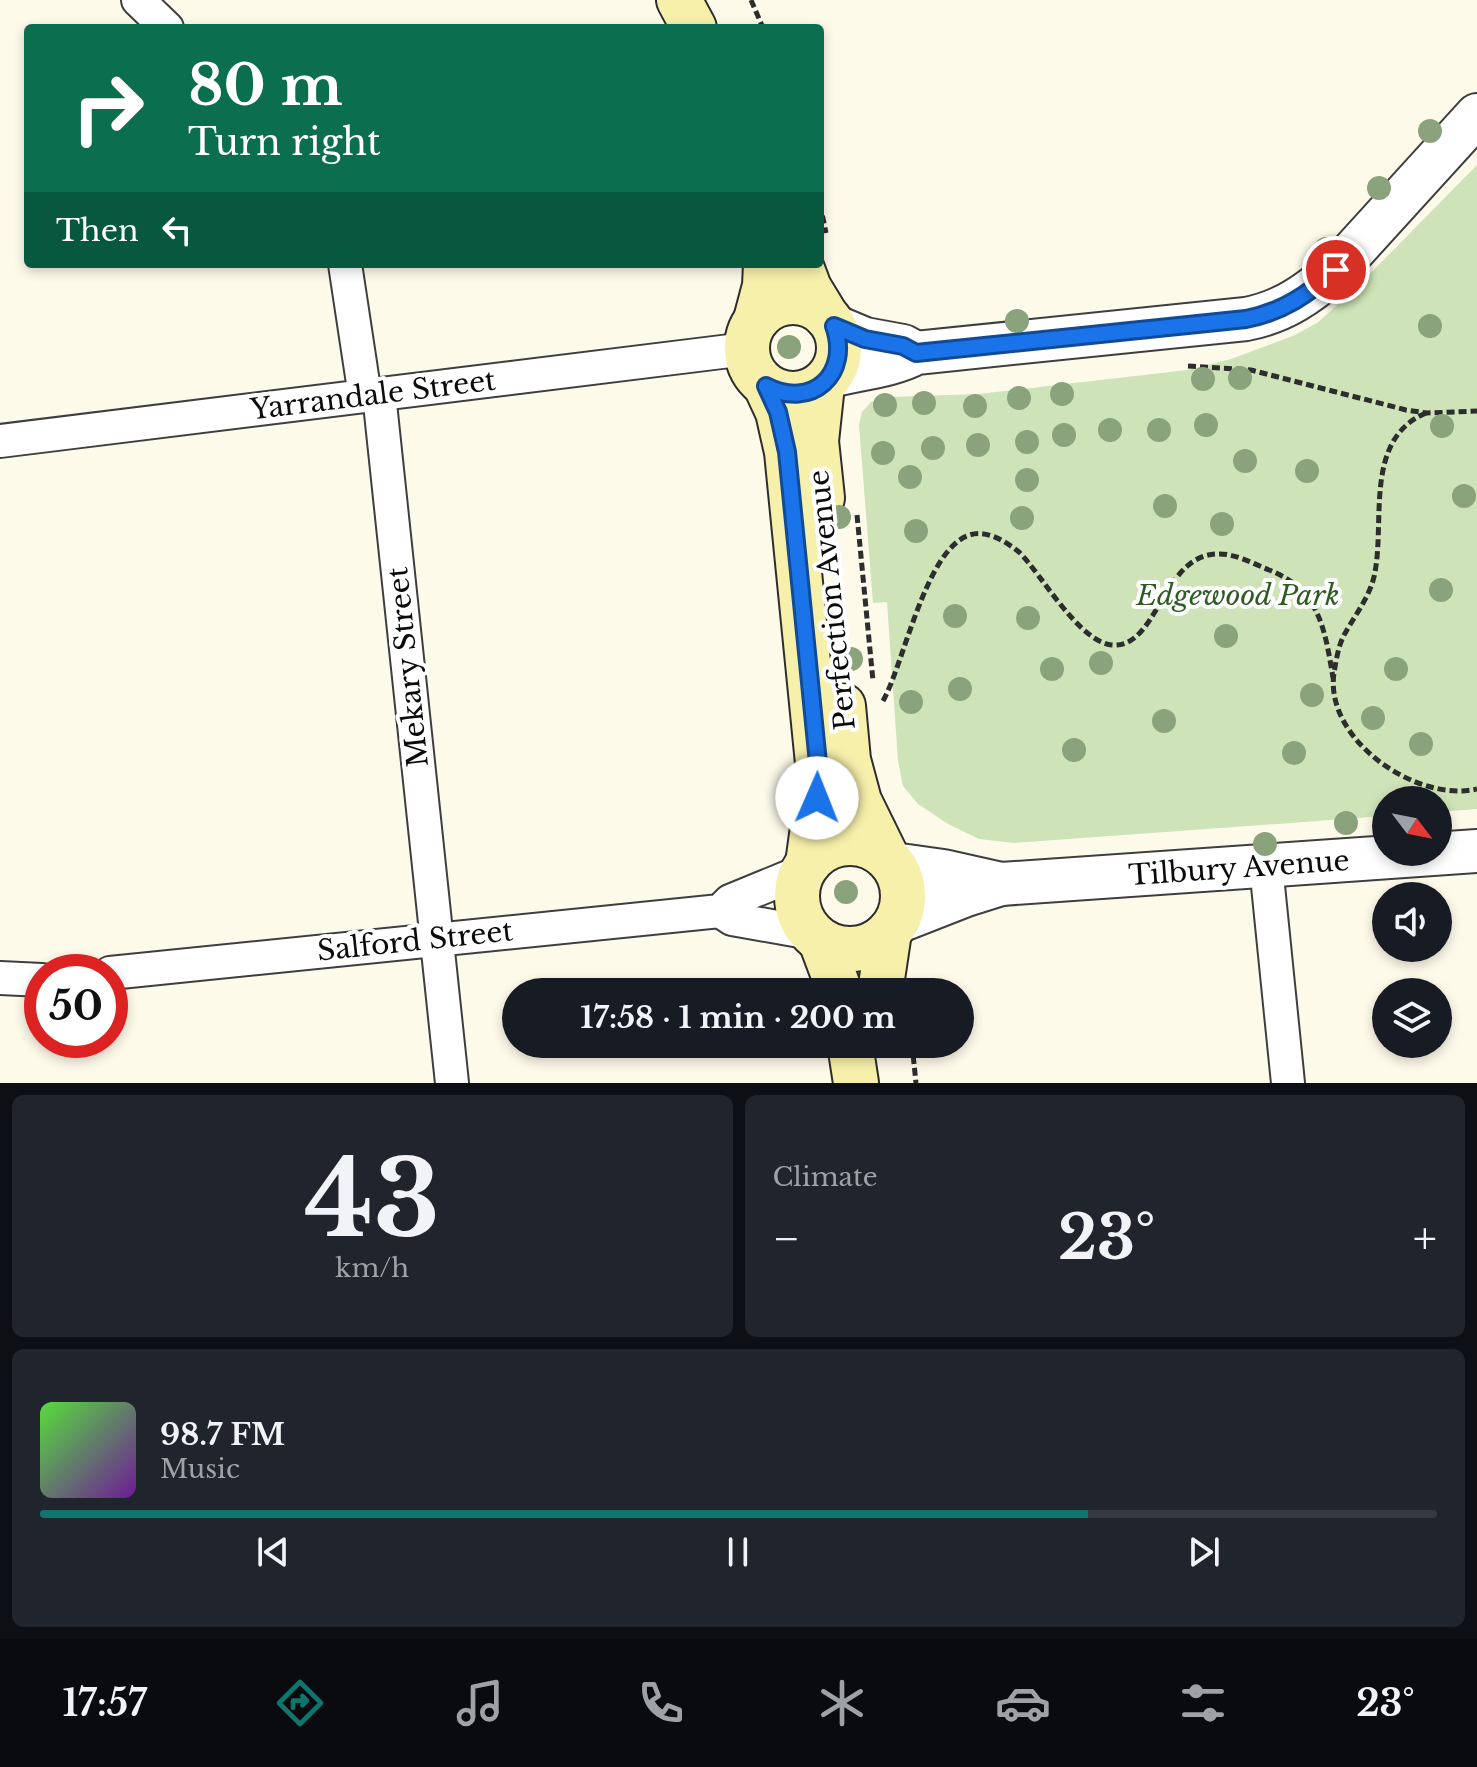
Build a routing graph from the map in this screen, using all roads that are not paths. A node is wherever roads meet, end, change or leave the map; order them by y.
1 (138, 0) edge
2 (679, 0) edge
3 (710, 0) edge
4 (163, 24) edge
5 (692, 24) edge
6 (723, 24) edge
7 (1477, 115) edge
8 (346, 268) edge
9 (766, 268) edge
10 (811, 268) edge
11 (830, 321) junction
12 (756, 352) junction
13 (916, 353) junction
14 (826, 380) junction
15 (372, 395) junction
16 (0, 441) edge
17 (1477, 851) edge
18 (889, 860) junction
19 (1266, 866) junction
20 (805, 868) junction
21 (1001, 884) junction
22 (720, 911) junction
23 (893, 927) junction
24 (816, 937) junction
25 (437, 939) junction
26 (128, 971) edge
27 (0, 978) edge
28 (834, 978) edge
29 (883, 978) edge
30 (24, 979) edge
31 (852, 1058) edge
32 (879, 1058) edge
33 (452, 1083) edge
34 (856, 1083) edge
35 (882, 1083) edge
36 (1288, 1083) edge

1 - 4 street
2 - 5 main road
3 - 6 main road
7 - 13 street
8 - 15 street, Mekary Street
9 - 12 main road
10 - 11 main road
11 - 12 main road
11 - 13 street
11 - 14 main road
12 - 14 main road
12 - 15 street, Yarrandale Street
12 - 20 main road, Perfection Avenue
13 - 14 street
14 - 18 main road, Perfection Avenue
15 - 16 street, Yarrandale Street
15 - 25 street, Mekary Street
17 - 19 street, Tilbury Avenue
18 - 20 main road
18 - 21 street, Tilbury Avenue
18 - 23 main road
19 - 21 street, Tilbury Avenue
19 - 36 street
20 - 22 street, Salford Street
20 - 24 main road
21 - 23 street, Tilbury Avenue
22 - 24 street, Salford Street
22 - 25 street, Salford Street
23 - 24 main road
23 - 29 main road
24 - 28 main road
25 - 26 street, Salford Street
25 - 33 street, Mekary Street
27 - 30 street
31 - 34 main road
32 - 35 main road

